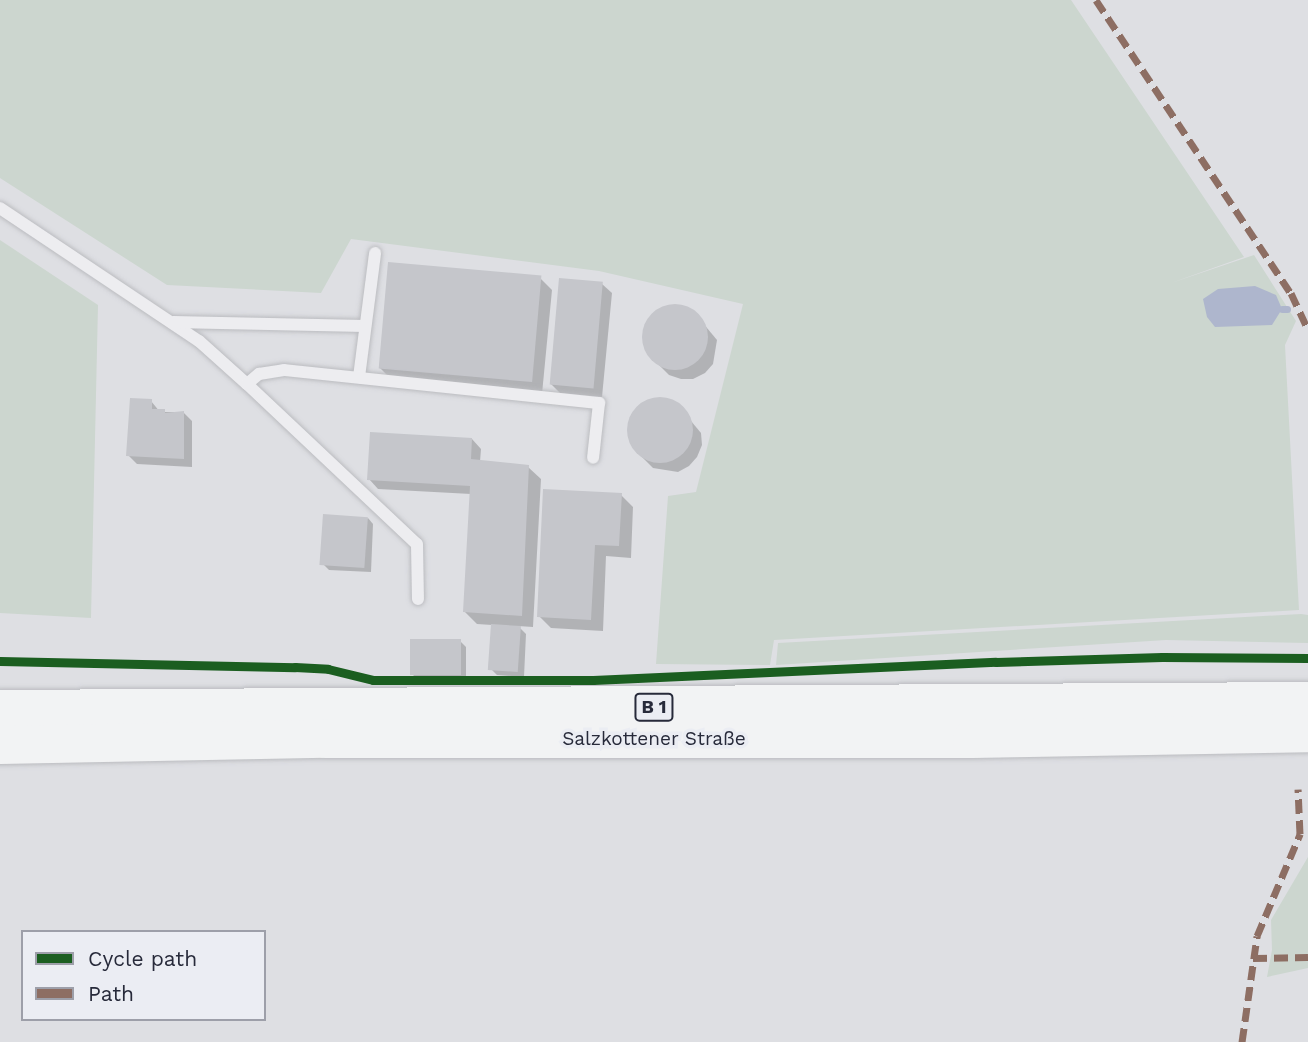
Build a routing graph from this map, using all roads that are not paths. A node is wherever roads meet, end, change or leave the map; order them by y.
1 (0, 208) edge
2 (375, 253) dead end
3 (173, 323) junction
4 (365, 326) junction
5 (359, 377) junction
6 (247, 384) junction
7 (593, 458) dead end
8 (418, 599) dead end
9 (1308, 701) edge
10 (0, 709) edge
11 (1308, 733) edge
12 (0, 745) edge

1 - 3 lane
2 - 4 lane
3 - 4 lane
3 - 6 lane
4 - 5 lane
5 - 6 lane
5 - 7 lane
6 - 8 lane
9 - 10 highway, Salzkottener Straße / B 1
11 - 12 highway, Salzkottener Straße / B 1

